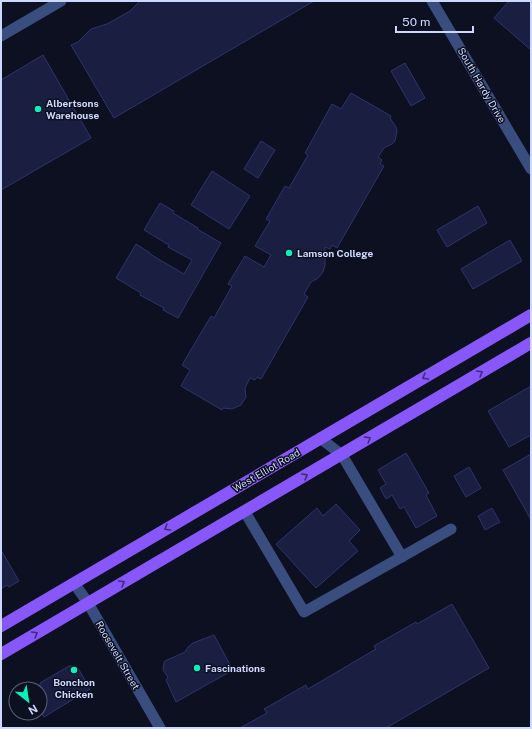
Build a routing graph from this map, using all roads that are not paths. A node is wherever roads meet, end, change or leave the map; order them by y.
1 (61, 1) edge
2 (432, 1) edge
3 (1, 36) edge
4 (530, 163) edge
5 (531, 315) edge
6 (531, 343) edge
7 (320, 438) junction
8 (342, 455) junction
9 (245, 512) junction
10 (451, 529) dead end
11 (402, 557) junction
12 (74, 583) junction
13 (88, 603) junction
14 (1, 626) edge
15 (1, 654) edge
16 (160, 728) edge

1 - 3 street
2 - 4 street, South Hardy Drive
5 -> 7 main road, West Elliot Road
8 -> 6 main road
7 - 8 street
7 -> 12 main road, West Elliot Road
9 -> 8 main road
8 - 11 street
9 - 11 street
13 -> 9 main road
10 - 11 street
12 - 13 street, Roosevelt Street
12 - 14 main road, West Elliot Road
15 -> 13 main road
13 - 16 street, Roosevelt Street

